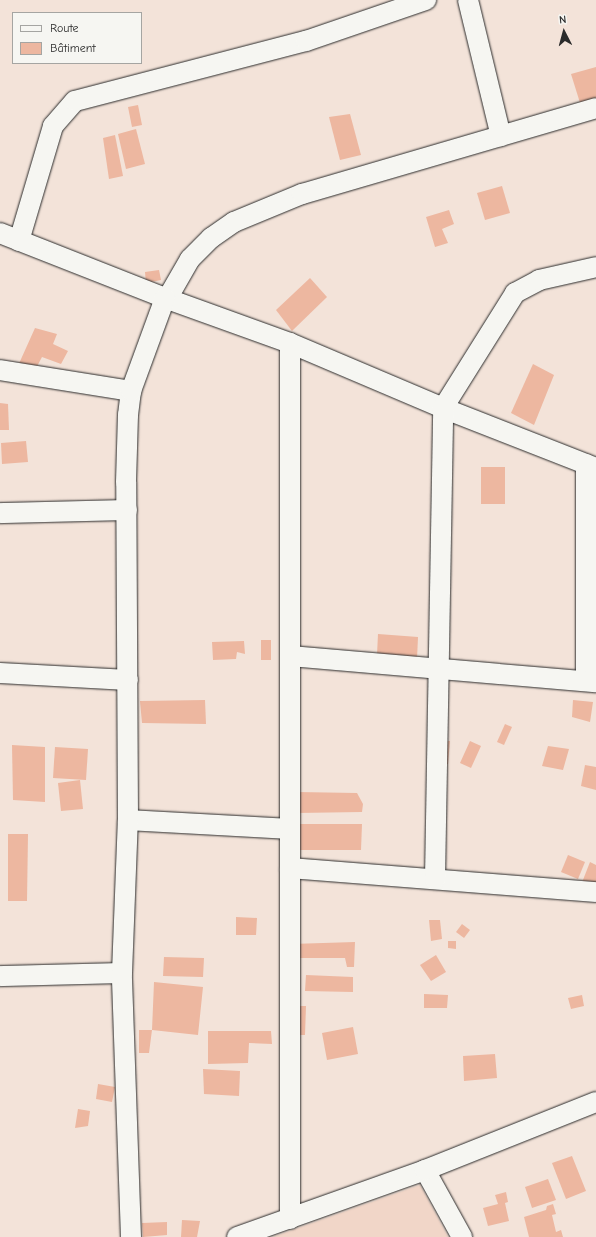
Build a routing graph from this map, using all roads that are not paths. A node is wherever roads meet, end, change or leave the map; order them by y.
1 (426, 0) edge
2 (468, 0) edge
3 (596, 108) edge
4 (501, 136) junction
5 (0, 233) edge
6 (19, 241) junction
7 (596, 267) edge
8 (166, 299) junction
9 (290, 343) junction
10 (0, 370) edge
11 (131, 391) junction
12 (442, 408) junction
13 (591, 466) edge
14 (127, 510) junction
15 (0, 514) edge
16 (290, 656) junction
17 (439, 669) junction
18 (0, 673) edge
19 (128, 680) junction
20 (591, 681) edge
21 (128, 820) junction
22 (290, 829) junction
23 (290, 868) junction
24 (435, 879) junction
25 (596, 892) edge
26 (122, 972) junction
27 (0, 976) edge
28 (596, 1102) edge
29 (425, 1170) junction
30 (290, 1219) junction
31 (131, 1237) edge
32 (237, 1237) edge
33 (462, 1237) edge

1 - 6 street
2 - 4 street
3 - 4 street
4 - 8 street
5 - 6 street
6 - 8 street
7 - 12 street
8 - 9 street
8 - 11 street
9 - 12 street
9 - 16 street
10 - 11 street
11 - 14 street
12 - 13 street
12 - 17 street
13 - 20 street
14 - 15 street
14 - 19 street
16 - 17 street
16 - 22 street
17 - 20 street
17 - 24 street
18 - 19 street
19 - 21 street
21 - 22 street
21 - 26 street
22 - 23 street
23 - 24 street
23 - 30 street
24 - 25 street
26 - 27 street
26 - 31 street
28 - 29 street
29 - 30 street
29 - 33 street
30 - 32 street

